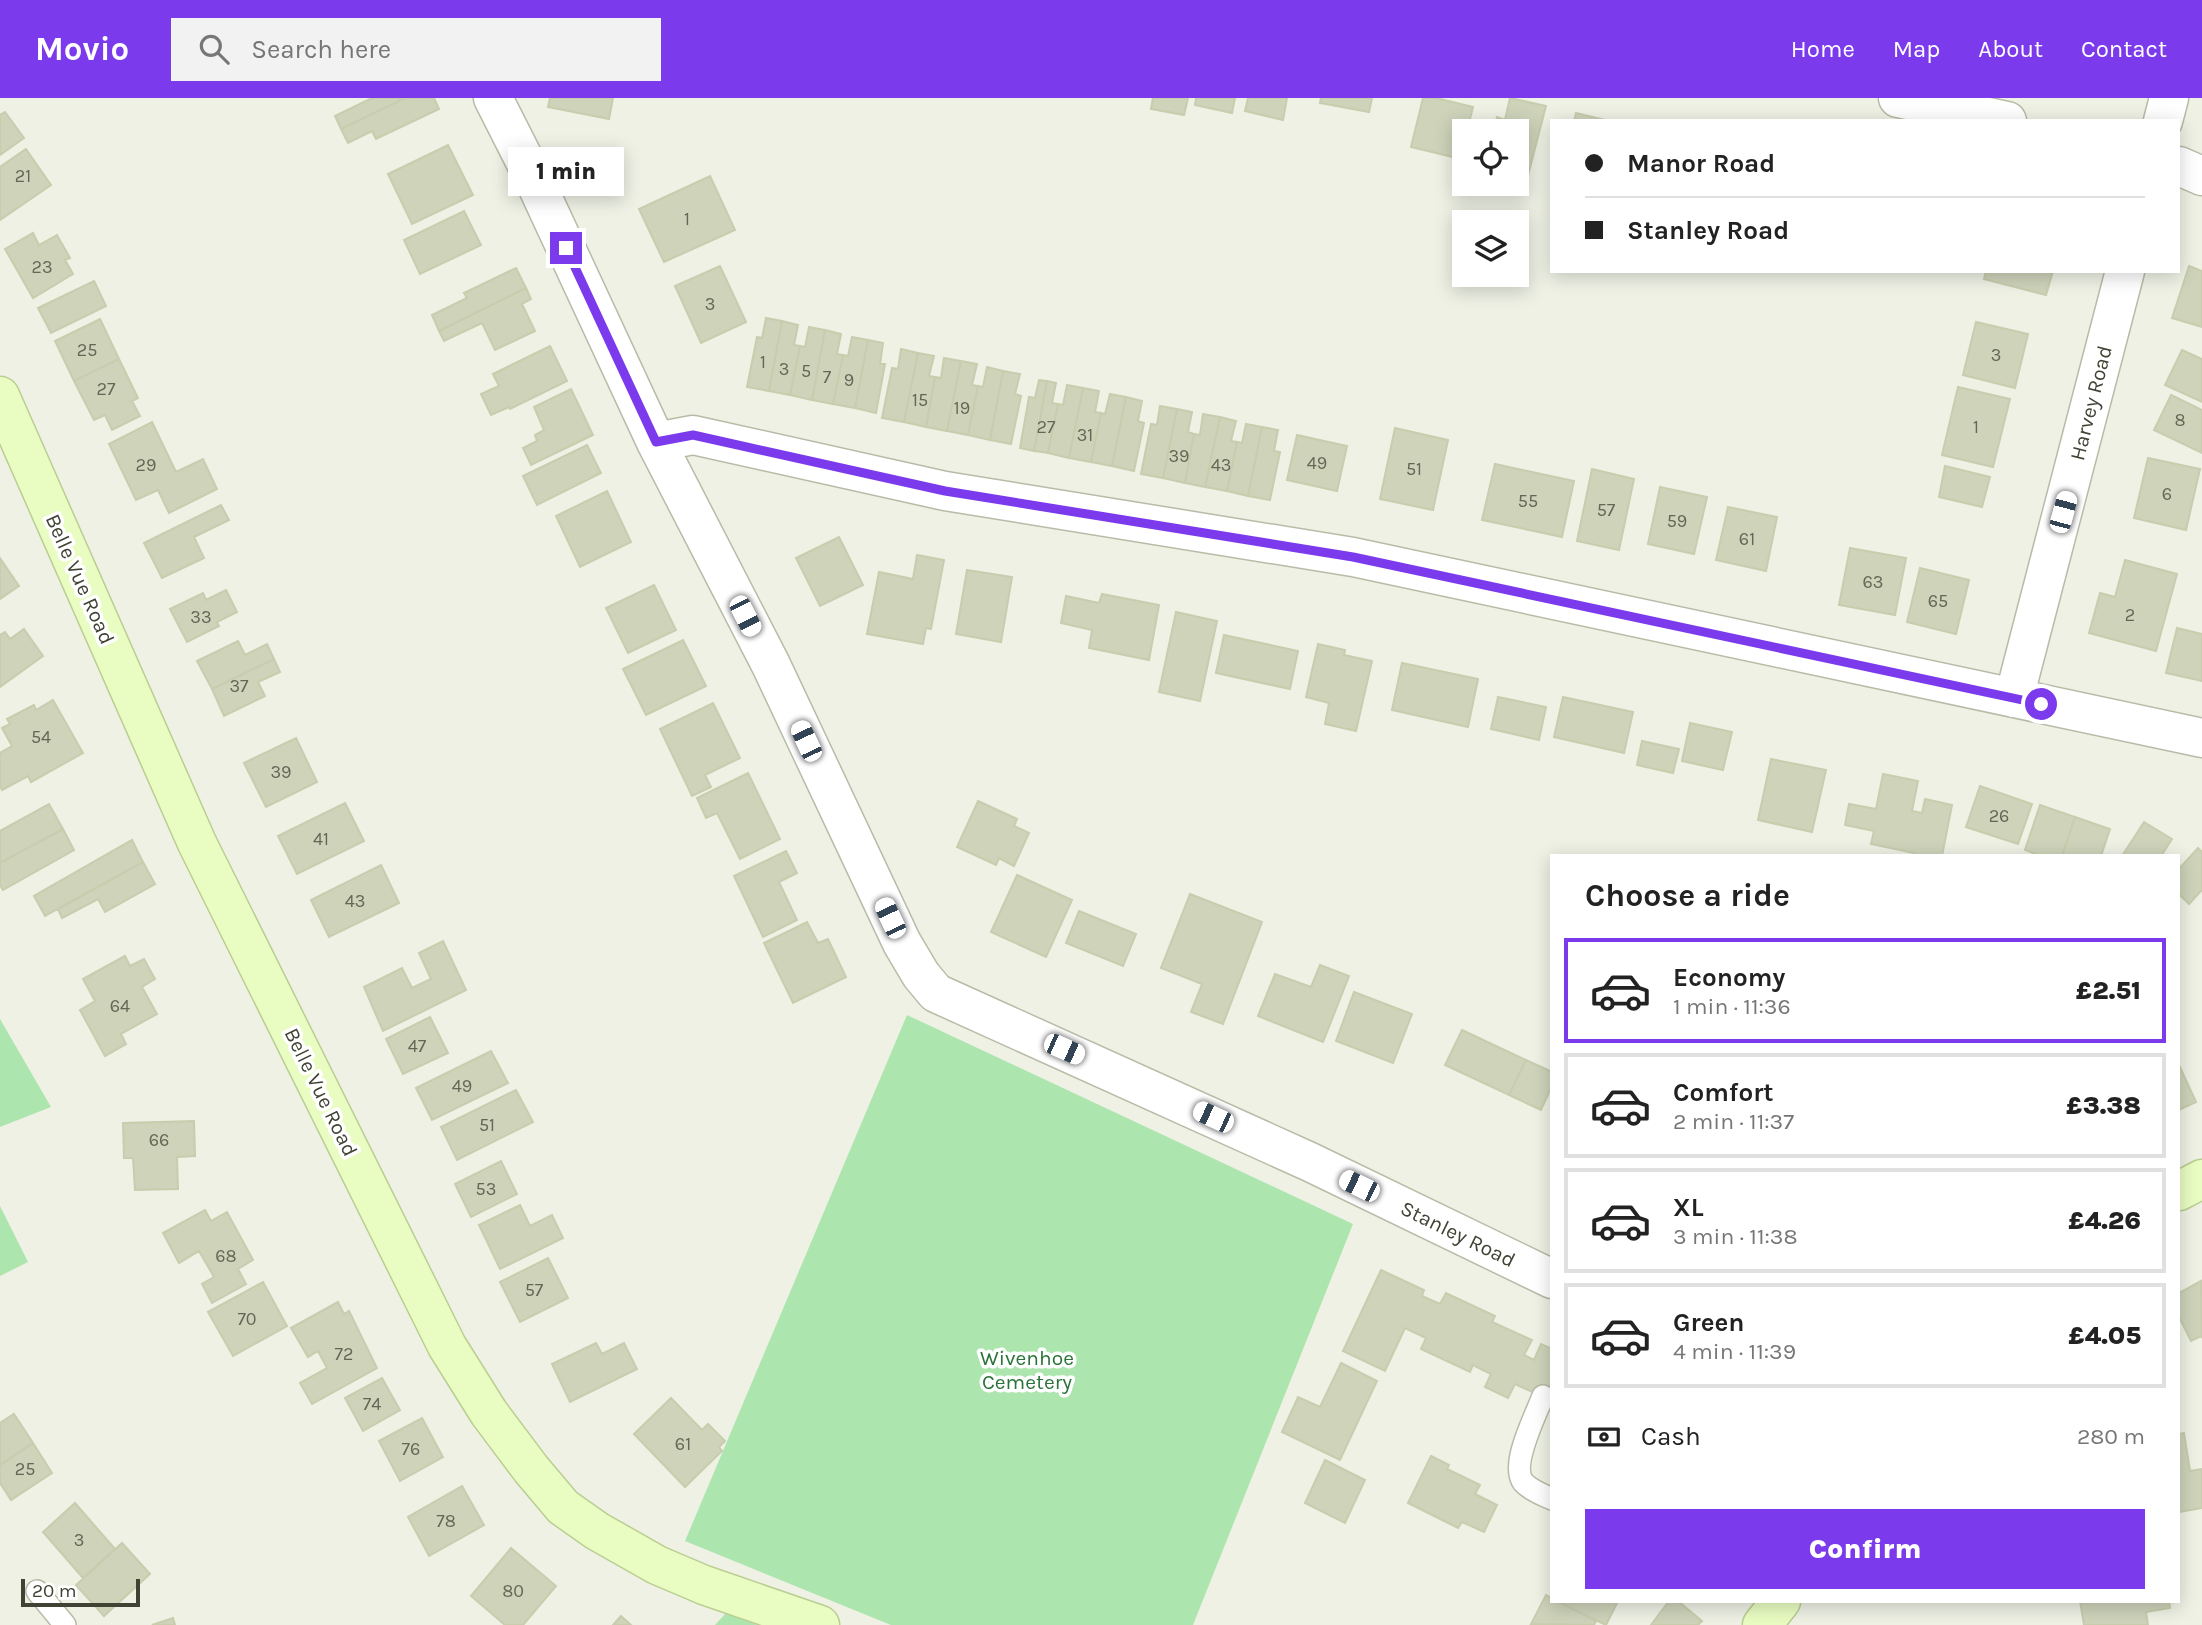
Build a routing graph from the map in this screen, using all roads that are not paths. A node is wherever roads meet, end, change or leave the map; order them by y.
1 (493, 98) edge
2 (1898, 98) edge
3 (2169, 98) edge
4 (1998, 119) edge
5 (2164, 119) edge
6 (2180, 166) edge
7 (2202, 176) edge
8 (2124, 273) edge
9 (0, 396) edge
10 (656, 442) junction
11 (2014, 698) junction
12 (2202, 738) edge
13 (2202, 1179) edge
14 (2180, 1190) edge
15 (1550, 1278) edge
16 (1543, 1396) dead end
17 (1550, 1498) edge
18 (37, 1591) dead end
19 (1779, 1603) edge
20 (65, 1625) edge
21 (820, 1625) edge
22 (1762, 1625) edge

1 - 10 street, Stanley Road
2 - 4 street
3 - 5 street
6 - 7 street
8 - 11 street, Harvey Road
9 - 21 street, Belle Vue Road
10 - 11 street
10 - 15 street, Stanley Road
11 - 12 street
13 - 14 street
16 - 17 lane
18 - 20 lane
19 - 22 street

